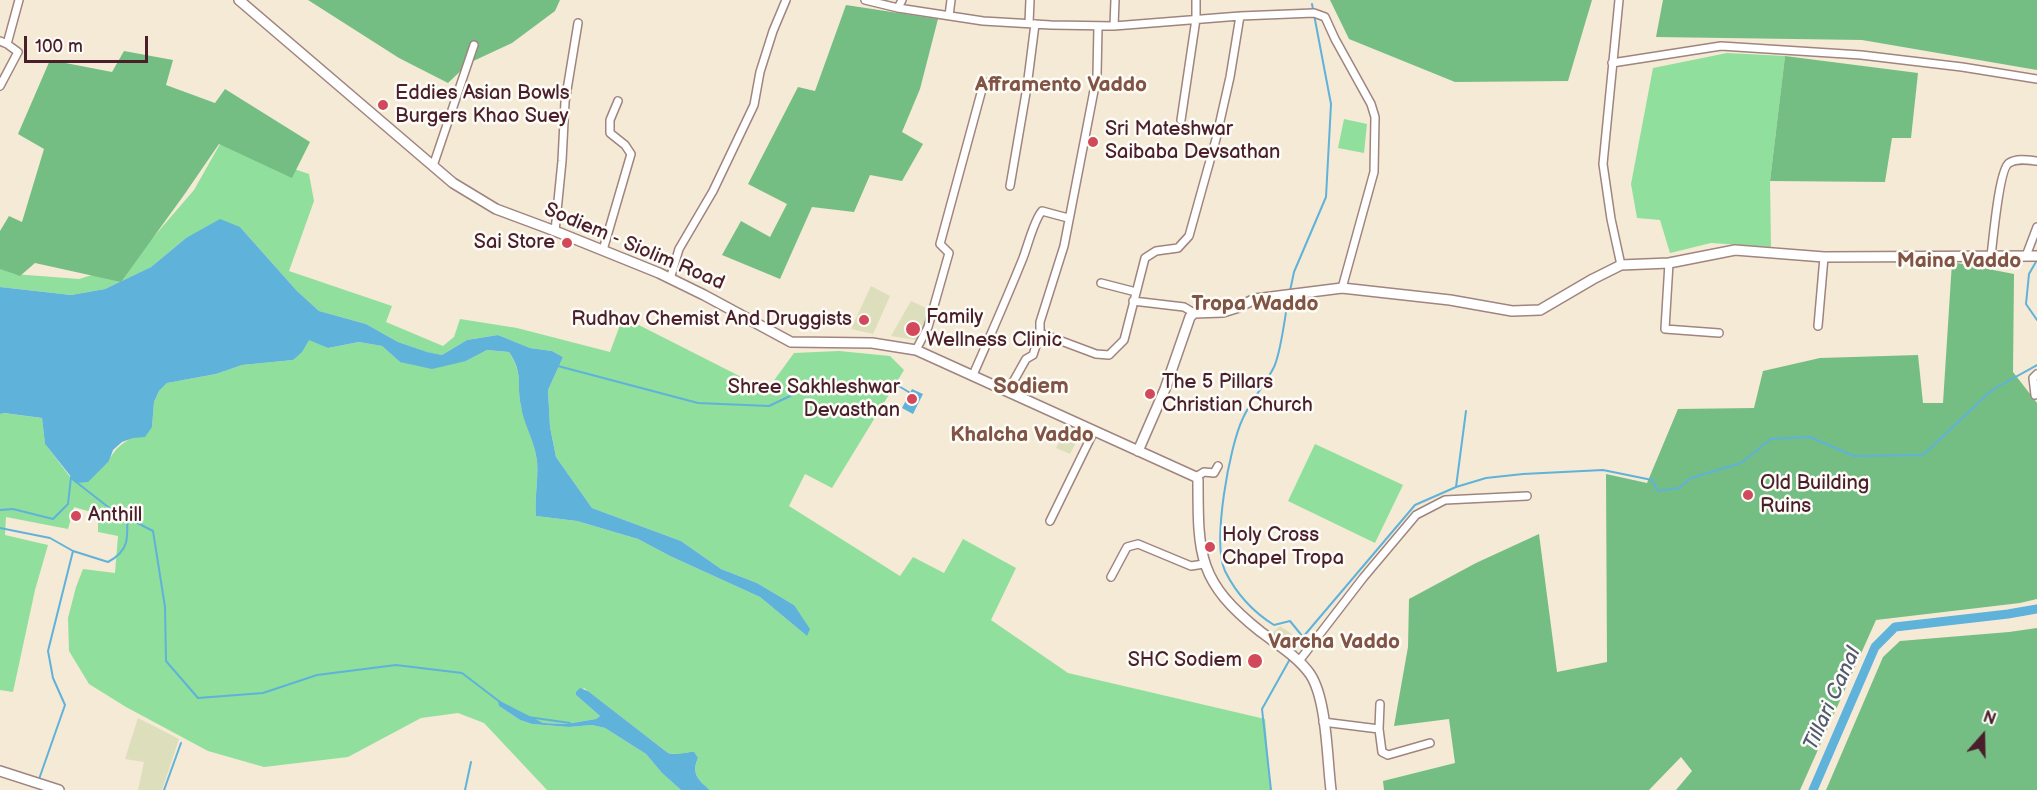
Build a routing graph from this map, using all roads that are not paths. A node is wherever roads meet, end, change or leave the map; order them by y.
1 (19, 0) edge
2 (239, 0) edge
3 (786, 0) edge
4 (865, 0) edge
5 (902, 0) edge
6 (951, 0) edge
7 (1030, 0) edge
8 (1115, 0) edge
9 (1196, 0) edge
10 (1619, 0) edge
11 (898, 8) junction
12 (949, 16) junction
13 (1240, 16) junction
14 (1196, 19) junction
15 (578, 23) dead end
16 (1032, 23) junction
17 (1114, 26) junction
18 (1098, 27) junction
19 (3, 42) edge
20 (474, 45) dead end
21 (1612, 63) junction
22 (2037, 79) edge
23 (984, 82) dead end
24 (0, 86) edge
25 (618, 101) dead end
26 (1181, 120) dead end
27 (2037, 161) edge
28 (433, 166) junction
29 (1010, 186) dead end
30 (1068, 218) junction
31 (2037, 227) edge
32 (555, 231) junction
33 (603, 250) junction
34 (1991, 256) junction
35 (2033, 256) edge
36 (1824, 257) junction
37 (1669, 262) junction
38 (1621, 265) junction
39 (670, 279) junction
40 (1101, 283) dead end
41 (1342, 288) junction
42 (1136, 292) junction
43 (1134, 301) junction
44 (1194, 314) junction
45 (1818, 326) dead end
46 (1040, 333) junction
47 (1719, 333) dead end
48 (916, 350) junction
49 (2037, 374) edge
50 (972, 375) junction
51 (1008, 391) junction
52 (2035, 395) dead end
53 (1094, 431) junction
54 (1138, 451) junction
55 (1218, 466) dead end
56 (1196, 477) junction
57 (1527, 496) dead end
58 (1050, 521) dead end
59 (1204, 564) junction
60 (1112, 577) dead end
61 (1294, 658) junction
62 (1380, 704) dead end
63 (1323, 723) junction
64 (1379, 729) junction
65 (1430, 743) dead end
66 (0, 771) edge
67 (60, 790) edge
68 (1331, 790) edge

1 - 19 street
2 - 28 main road, Sodiem - Siolim Road
3 - 39 street
4 - 11 street
5 - 11 street
6 - 12 street
7 - 16 street
8 - 17 street
9 - 14 street
10 - 21 street
11 - 12 street
12 - 16 street
13 - 14 street
13 - 41 street
13 - 42 street
14 - 17 street
14 - 26 street
15 - 32 street
16 - 18 street
16 - 29 street
17 - 18 street
18 - 30 street
19 - 24 street
20 - 28 street
21 - 22 street
21 - 38 street
23 - 48 street
25 - 33 street
27 - 34 street
28 - 32 main road, Sodiem - Siolim Road
30 - 46 street
30 - 50 street
31 - 35 street
32 - 33 main road, Sodiem - Siolim Road
33 - 39 main road, Sodiem - Siolim Road
34 - 35 main road
34 - 36 main road
36 - 37 main road
36 - 45 street
37 - 38 main road
37 - 47 street
38 - 41 main road
39 - 48 main road, Sodiem - Siolim Road
40 - 42 street
41 - 44 main road
42 - 43 street
43 - 44 street
43 - 46 street
44 - 54 main road
46 - 51 street
48 - 50 main road, Sodiem - Siolim Road
49 - 52 street
50 - 51 main road, Sodiem - Siolim Road
51 - 53 main road, Sodiem - Siolim Road
53 - 54 main road, Sodiem - Siolim Road
53 - 58 street
54 - 56 main road, Sodiem - Siolim Road
55 - 56 street
56 - 59 main road
57 - 61 street
59 - 60 street
59 - 61 main road
61 - 63 main road
62 - 64 street
63 - 64 street
63 - 68 main road
64 - 65 street
66 - 67 main road

